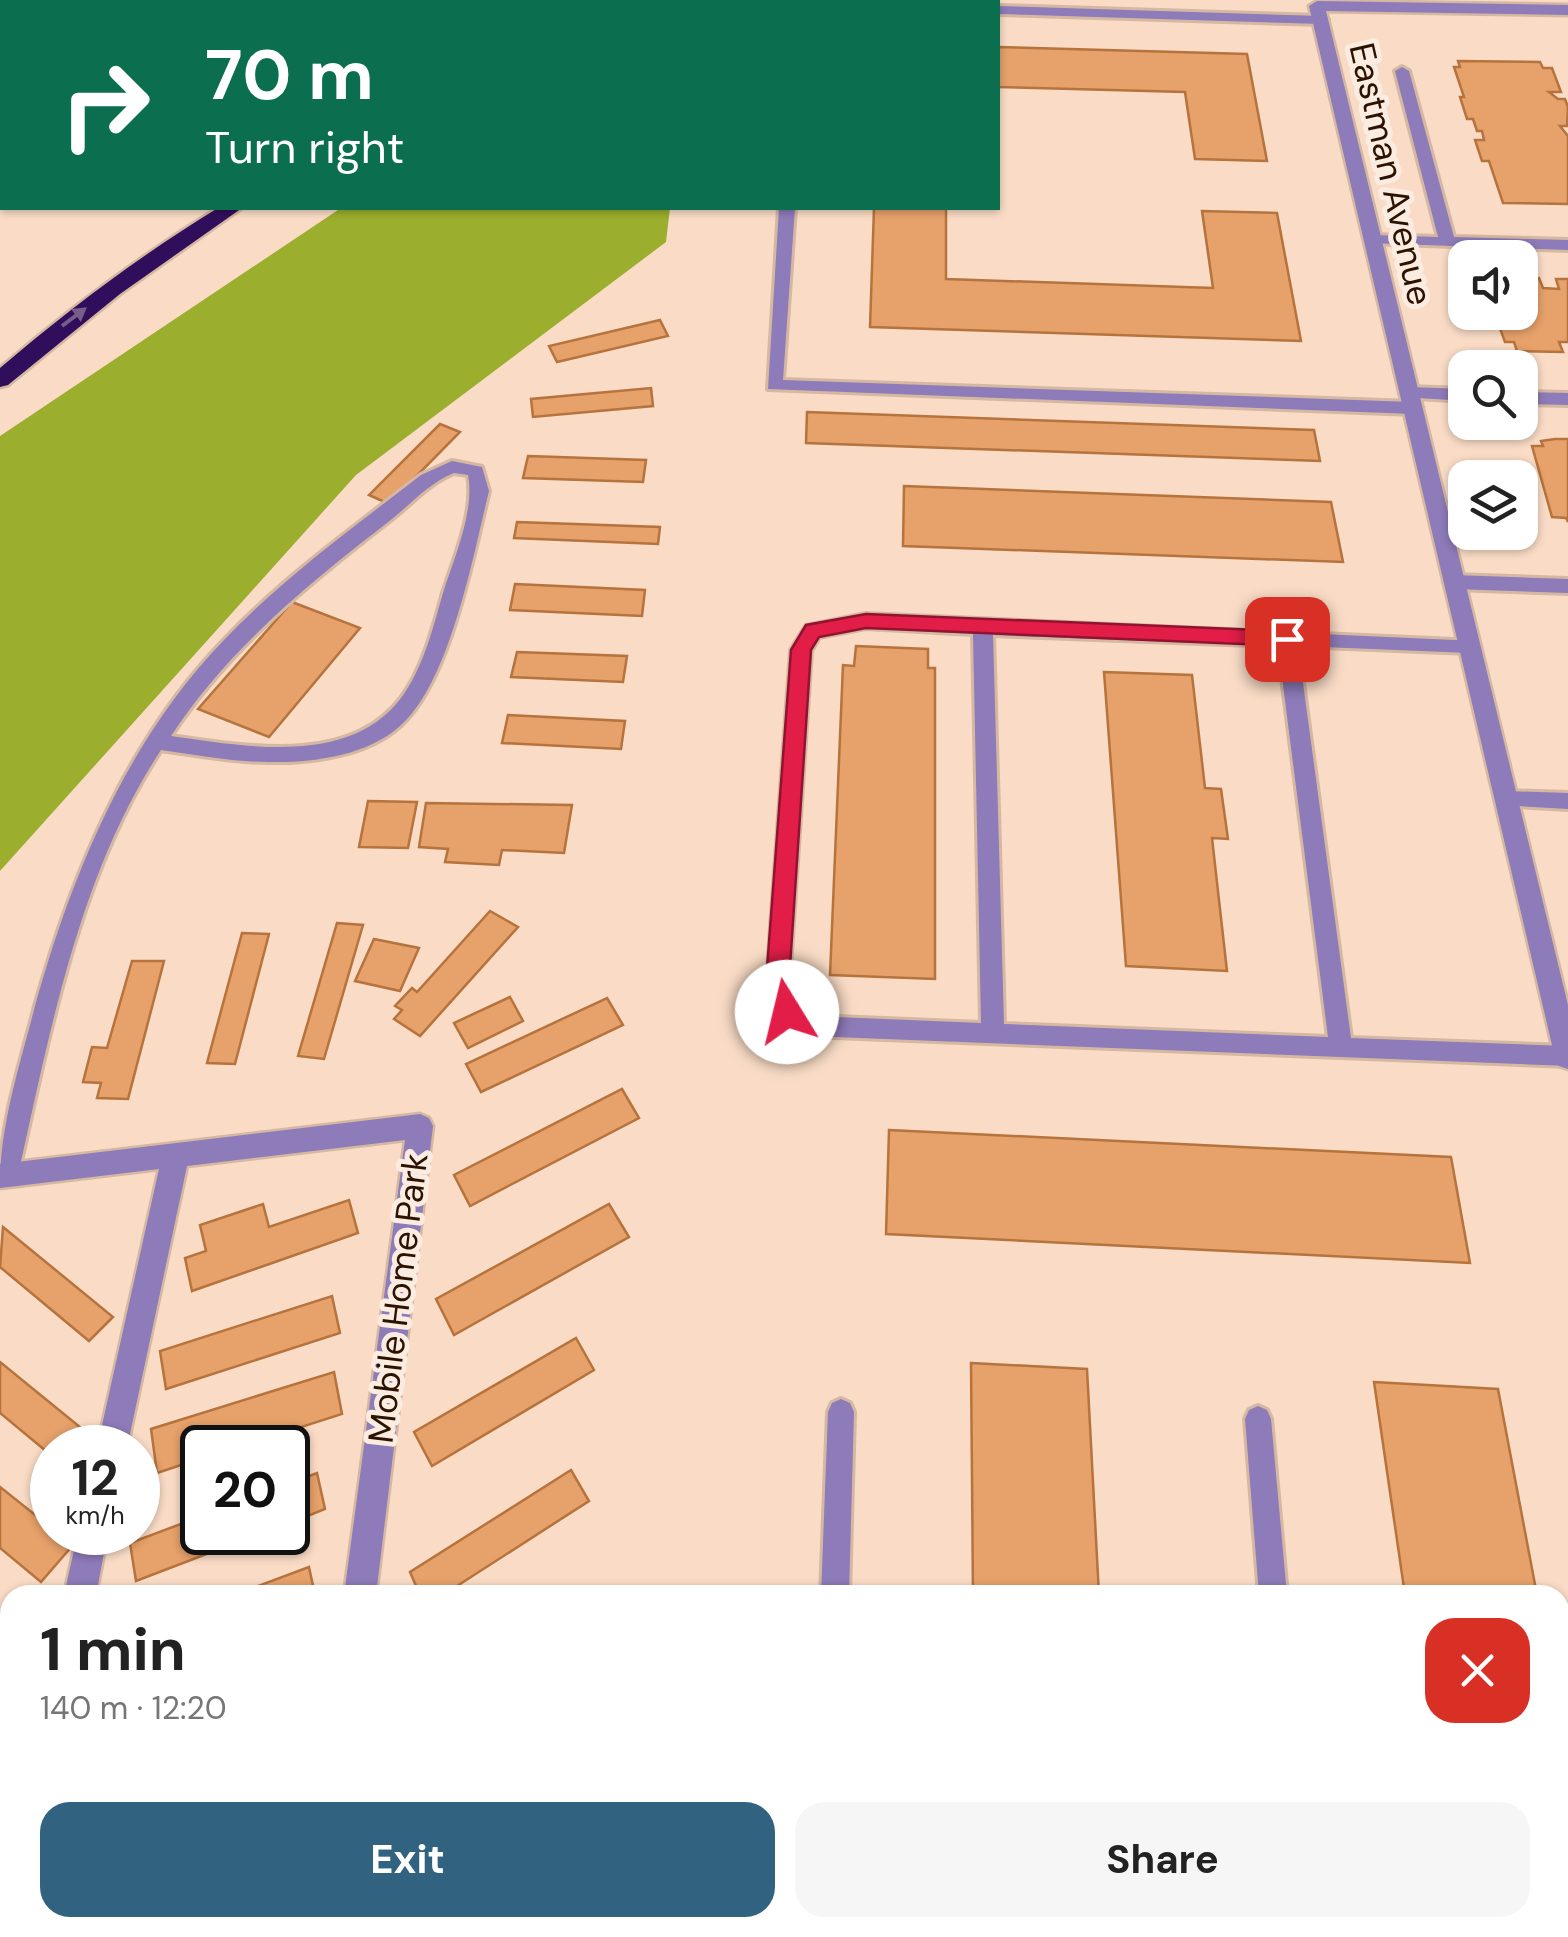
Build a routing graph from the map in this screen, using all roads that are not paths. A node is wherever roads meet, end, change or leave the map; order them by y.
1 (1462, 4) edge
2 (1039, 6) edge
3 (1167, 8) edge
4 (1000, 10) edge
5 (1568, 10) edge
6 (1319, 13) junction
7 (1402, 71) dead end
8 (229, 210) edge
9 (787, 210) edge
10 (1373, 240) junction
11 (1447, 242) junction
12 (1568, 245) edge
13 (0, 380) edge
14 (1448, 397) edge
15 (1538, 399) edge
16 (1411, 400) junction
17 (1568, 400) edge
18 (1454, 582) junction
19 (1568, 586) edge
20 (983, 627) junction
21 (1287, 639) junction
22 (1470, 646) junction
23 (158, 742) junction
24 (1506, 800) junction
25 (1568, 801) edge
26 (993, 1034) junction
27 (1341, 1048) junction
28 (1568, 1056) edge
29 (176, 1157) junction
30 (3, 1176) edge
31 (841, 1412) dead end
32 (1258, 1419) dead end
33 (117, 1425) edge
34 (88, 1555) edge
35 (82, 1585) edge
36 (361, 1585) edge
37 (835, 1585) edge
38 (1272, 1585) edge

1 - 5 street
1 - 6 street
2 - 3 lane
2 - 4 lane
3 - 6 lane
6 - 10 street, Eastman Avenue
7 - 11 lane
13 -> 8 highway
9 - 16 lane
10 - 11 lane
10 - 16 street, Eastman Avenue
11 - 12 lane
14 - 16 lane
15 - 17 lane
16 - 18 street, Eastman Avenue
18 - 19 lane
18 - 22 street, Eastman Avenue
20 - 21 lane
20 - 26 lane
20 - 26 lane
21 - 22 lane
21 - 27 lane
22 - 24 street, Eastman Avenue
23 - 23 lane
23 - 30 lane
24 - 25 lane
24 - 28 street, Eastman Avenue
26 - 27 lane
27 - 28 lane
29 - 30 street, Mobile Home Park
29 - 33 street
29 - 36 street, Mobile Home Park
31 - 37 lane
32 - 38 lane
34 - 35 street

